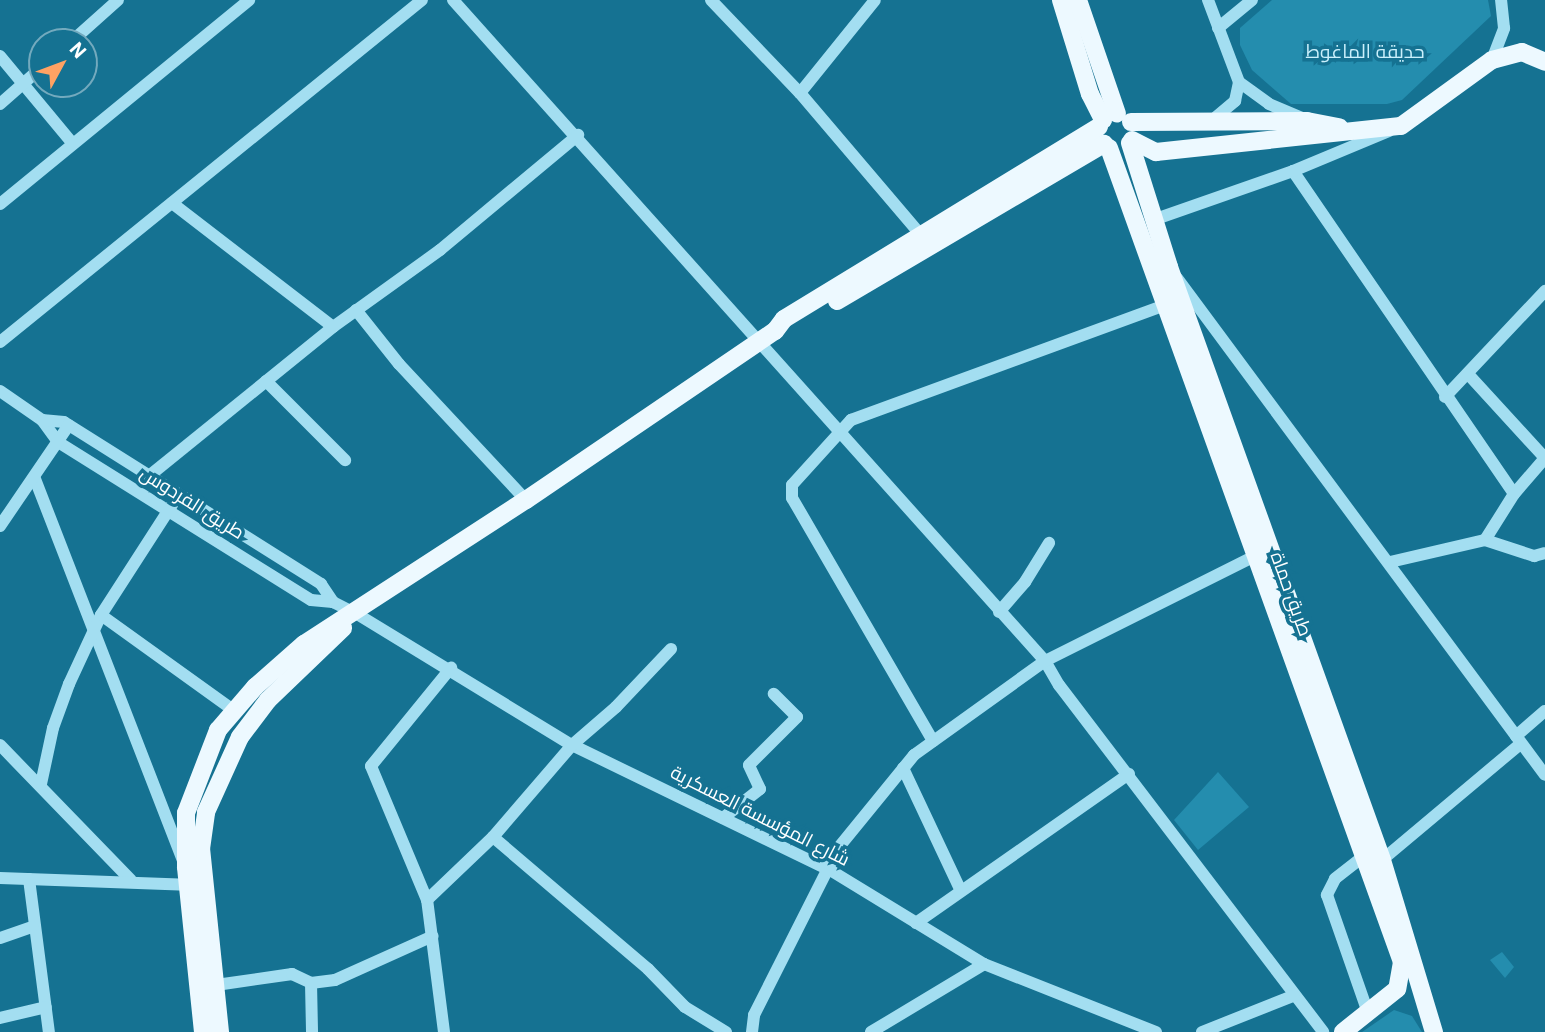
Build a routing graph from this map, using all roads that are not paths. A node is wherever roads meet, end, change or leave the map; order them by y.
1 (118, 0) edge
2 (249, 0) edge
3 (422, 0) edge
4 (453, 0) edge
5 (711, 0) edge
6 (875, 0) edge
7 (1060, 0) edge
8 (1078, 0) edge
9 (1208, 0) edge
10 (1252, 0) edge
11 (1504, 1) edge
12 (87, 28) edge
13 (1218, 28) junction
14 (0, 56) edge
15 (1492, 60) junction
16 (1545, 62) edge
17 (28, 80) edge
18 (1239, 82) junction
19 (23, 84) junction
20 (800, 93) junction
21 (0, 104) edge
22 (1307, 121) junction
23 (1208, 123) junction
24 (1401, 126) junction
25 (1116, 132) junction
26 (1363, 132) junction
27 (578, 135) junction
28 (73, 144) junction
29 (1293, 171) junction
30 (172, 203) junction
31 (0, 204) edge
32 (1153, 220) junction
33 (921, 235) junction
34 (1169, 267) junction
35 (1545, 291) edge
36 (1166, 305) junction
37 (356, 310) junction
38 (332, 327) junction
39 (768, 335) junction
40 (0, 342) edge
41 (1468, 374) junction
42 (266, 381) junction
43 (0, 391) edge
44 (1446, 397) junction
45 (42, 420) junction
46 (69, 425) junction
47 (841, 436) junction
48 (58, 442) junction
49 (1545, 458) edge
50 (345, 460) dead end
51 (149, 476) junction
52 (35, 479) junction
53 (1514, 495) junction
54 (178, 496) junction
55 (526, 500) junction
56 (168, 511) junction
57 (0, 526) edge
58 (1485, 540) junction
59 (1049, 542) dead end
60 (1545, 553) edge
61 (1255, 556) junction
62 (1390, 562) junction
63 (333, 602) junction
64 (999, 612) junction
65 (357, 614) junction
66 (101, 615) junction
67 (94, 635) junction
68 (671, 649) dead end
69 (1045, 662) junction
70 (451, 668) junction
71 (774, 694) dead end
72 (233, 709) junction
73 (1545, 711) edge
74 (1518, 740) junction
75 (933, 741) junction
76 (0, 745) edge
77 (572, 745) junction
78 (904, 768) junction
79 (1129, 774) junction
80 (1545, 775) edge
81 (41, 783) junction
82 (723, 818) junction
83 (493, 837) junction
84 (1373, 858) junction
85 (186, 867) junction
86 (830, 870) junction
87 (0, 878) edge
88 (29, 879) junction
89 (131, 880) junction
90 (197, 885) junction
91 (961, 891) junction
92 (427, 900) junction
93 (916, 923) junction
94 (32, 927) junction
95 (433, 936) junction
96 (1, 937) edge
97 (984, 964) junction
98 (311, 983) junction
99 (216, 985) junction
100 (1293, 996) junction
101 (1390, 996) junction
102 (1426, 1005) junction
103 (46, 1007) junction
104 (1368, 1013) junction
105 (0, 1018) edge
106 (49, 1032) edge
107 (203, 1032) edge
108 (220, 1032) edge
109 (312, 1032) edge
110 (444, 1032) edge
111 (726, 1032) edge
112 (752, 1032) edge
113 (871, 1032) edge
114 (1156, 1032) edge
115 (1202, 1032) edge
116 (1323, 1032) edge
117 (1343, 1032) edge
118 (1434, 1032) edge

1 - 12 street
2 - 28 street
3 - 30 street
4 - 27 street
5 - 20 street
6 - 20 street
7 - 25 main road, طريق حماة
8 - 25 main road, طريق حماة
9 - 13 street
10 - 13 street
11 - 15 street
13 - 18 street
14 - 19 street
15 - 16 main road
15 - 24 main road
17 - 19 street
18 - 22 street
18 - 23 street
19 - 21 street
19 - 28 street
20 - 33 street
22 - 23 main road
22 - 26 main road
23 - 25 main road
24 - 26 main road
24 - 29 street
25 - 26 main road
25 - 32 main road, طريق حماة
25 - 33 main road
25 - 36 main road, طريق حماة
25 - 39 main road
27 - 37 street
27 - 39 street
28 - 31 street
29 - 32 street
29 - 44 street
30 - 38 street
30 - 40 street
32 - 34 main road, طريق حماة
33 - 39 main road
34 - 62 street
34 - 84 main road, طريق حماة
35 - 41 street
36 - 47 street
36 - 61 main road, طريق حماة
37 - 38 street
37 - 55 street
38 - 42 street
39 - 47 street
39 - 55 main road
41 - 44 street
41 - 49 street
42 - 50 street
42 - 51 street
43 - 45 street, طريق الفردوس
44 - 53 street
45 - 46 street, طريق الفردوس
45 - 48 street, طريق الفردوس
46 - 48 street
46 - 51 street, طريق الفردوس
47 - 64 street
47 - 75 street
48 - 52 street
48 - 56 street, طريق الفردوس
49 - 53 street
51 - 54 street, طريق الفردوس
52 - 57 street
52 - 67 street
53 - 58 street
54 - 56 street
54 - 63 street, طريق الفردوس
55 - 65 main road
56 - 63 street, طريق الفردوس
56 - 66 street
58 - 60 street
58 - 62 street
59 - 64 street
61 - 69 street
61 - 84 main road, طريق حماة
62 - 74 street
63 - 65 street, طريق الفردوس
64 - 69 street
65 - 70 street, شارع المؤسسة العسكرية
65 - 72 main road
65 - 90 main road
66 - 67 street
66 - 72 street
67 - 81 street
67 - 85 street
68 - 77 street
69 - 75 street
69 - 79 street
70 - 77 street, شارع المؤسسة العسكرية
70 - 92 street
71 - 82 street
72 - 85 main road
73 - 74 street
74 - 80 street
74 - 84 street
75 - 78 street
76 - 81 street
77 - 82 street, شارع المؤسسة العسكرية
77 - 83 street
78 - 86 street
78 - 91 street
79 - 91 street
79 - 100 street
81 - 89 street
82 - 86 street, شارع المؤسسة العسكرية
83 - 92 street
83 - 111 street
84 - 101 main road, طريق حماة
84 - 102 main road, طريق حماة
84 - 104 street
85 - 90 main road
86 - 93 street, شارع المؤسسة العسكرية
86 - 112 street
87 - 88 street
88 - 89 street
88 - 94 street
89 - 90 street
90 - 99 main road
90 - 107 main road
91 - 93 street
92 - 95 street
93 - 97 street, شارع المؤسسة العسكرية
94 - 96 street
94 - 103 street
95 - 98 street
95 - 110 street
97 - 113 street
97 - 114 street, شارع المؤسسة العسكرية
98 - 99 street
98 - 109 street
99 - 108 main road
100 - 115 street
100 - 116 street
101 - 102 main road
101 - 104 main road
102 - 118 main road, طريق حماة
103 - 105 street
103 - 106 street
104 - 117 main road

